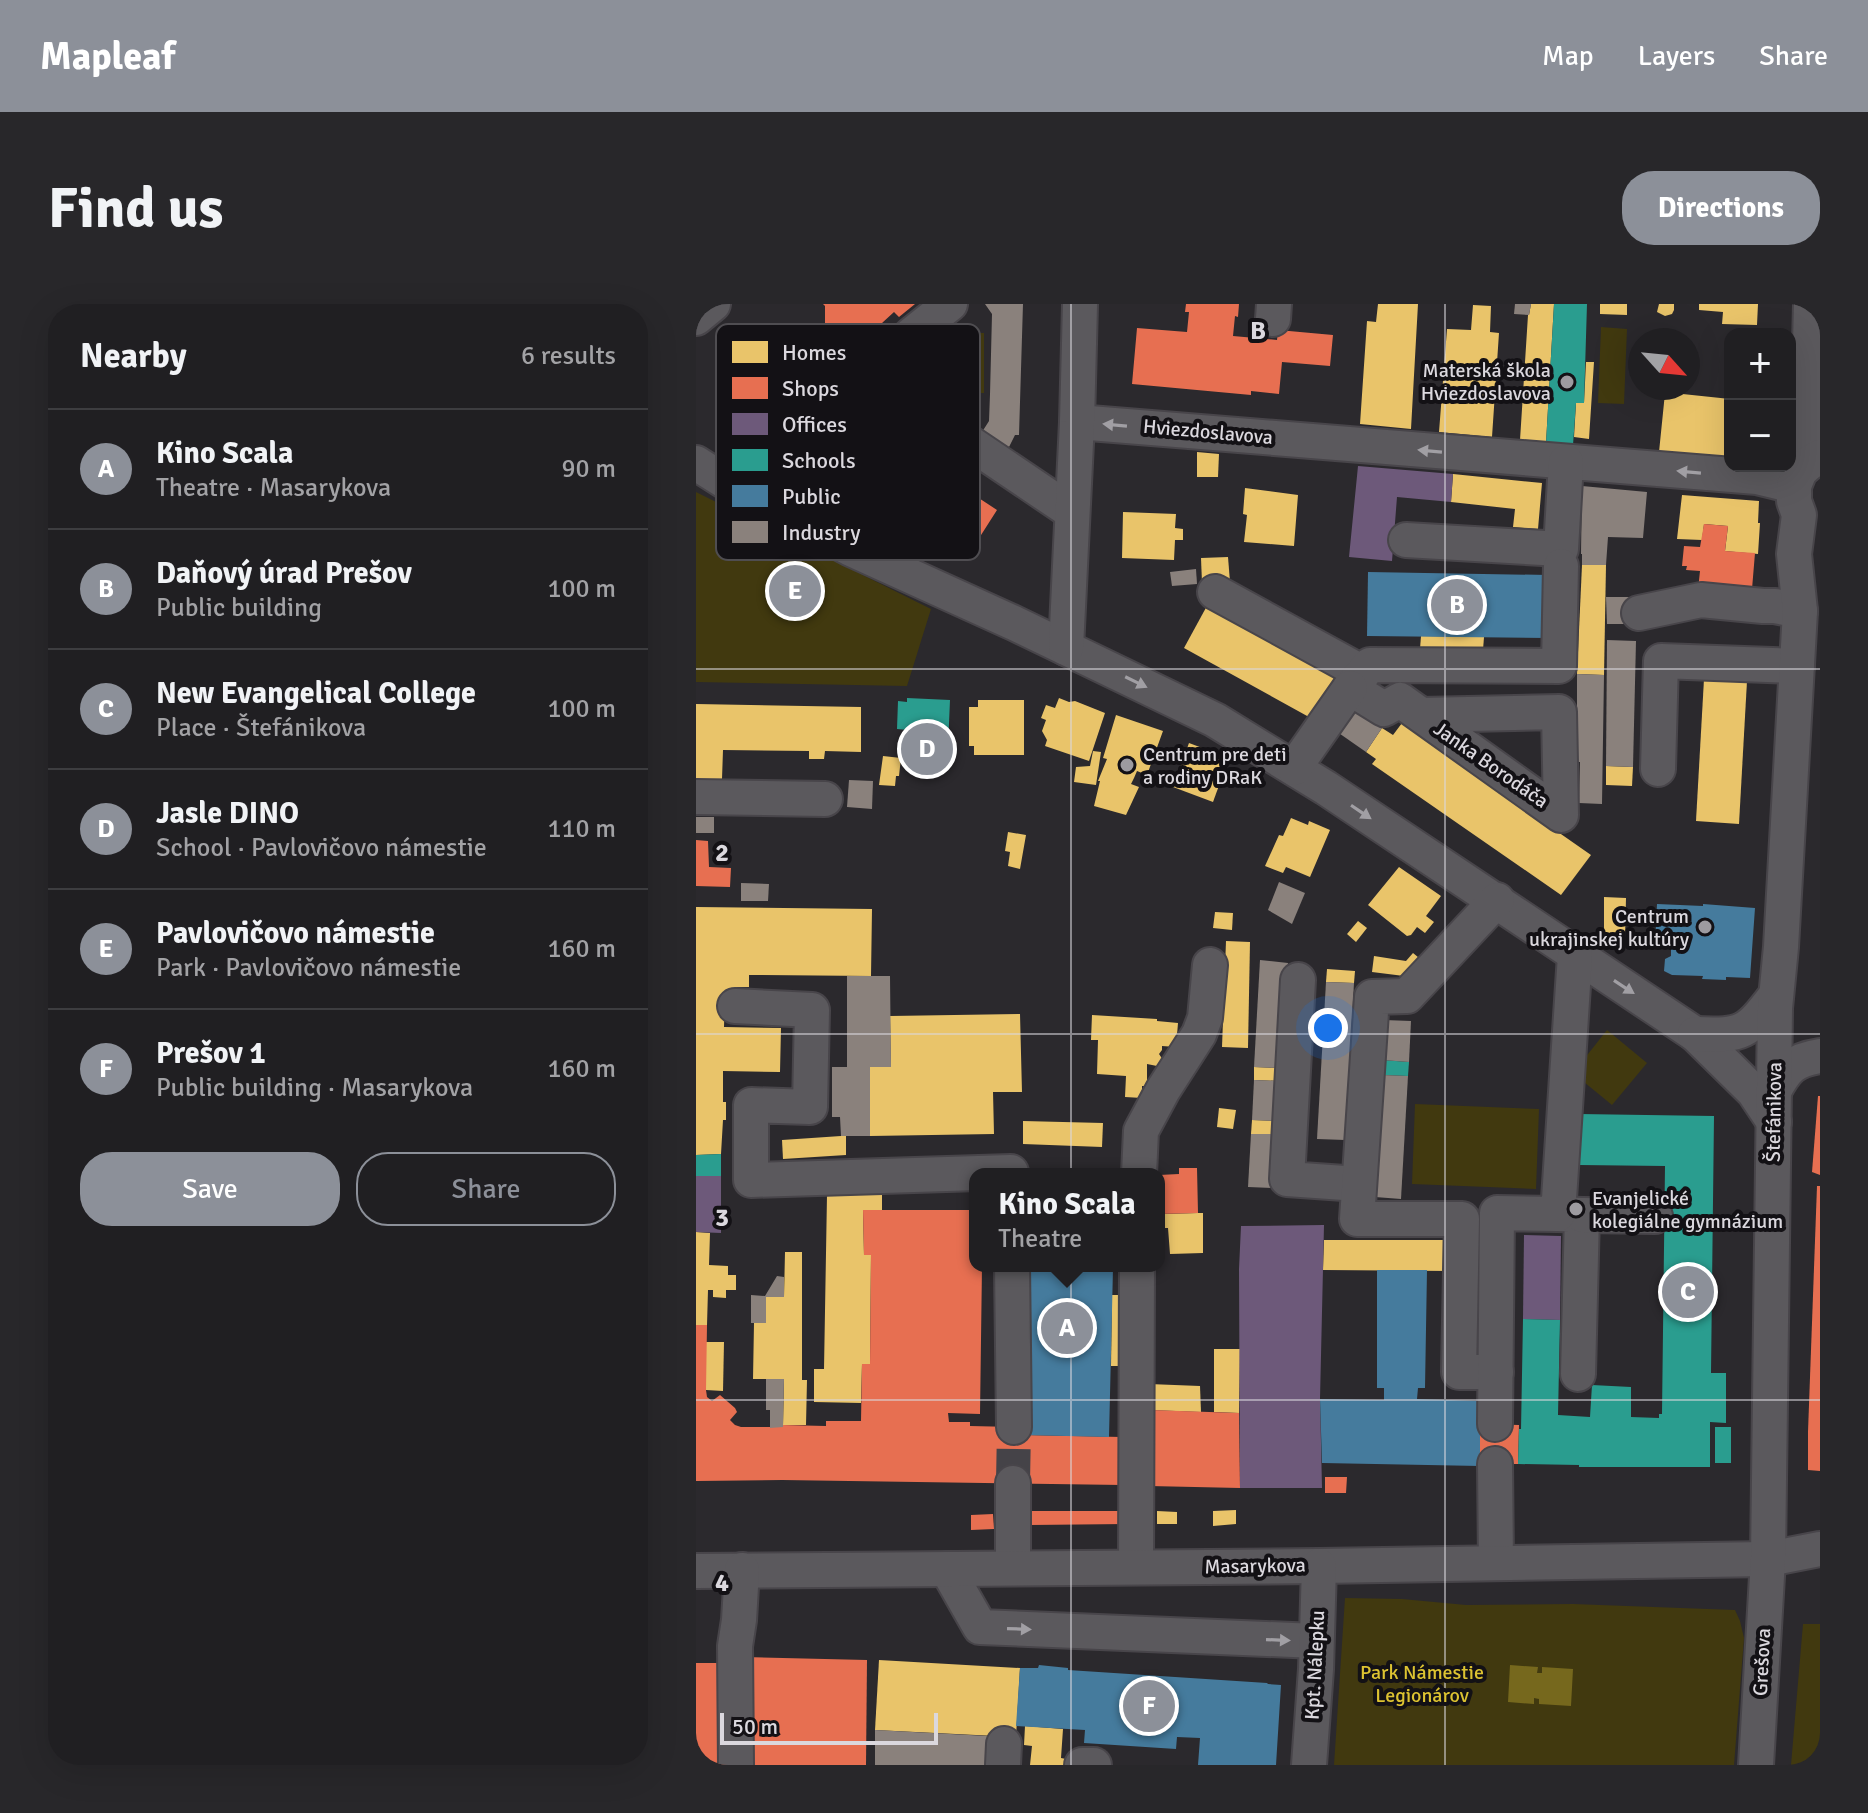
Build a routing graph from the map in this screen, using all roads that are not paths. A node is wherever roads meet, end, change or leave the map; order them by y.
1 (713, 304) edge
2 (950, 304) edge
3 (1080, 304) edge
4 (1811, 304) edge
5 (696, 318) edge
6 (925, 324) edge
7 (1814, 396) edge
8 (1077, 422) junction
9 (980, 450) edge
10 (1566, 462) junction
11 (696, 463) edge
12 (716, 476) edge
13 (1808, 490) edge
14 (1072, 512) junction
15 (1406, 540) dead end
16 (875, 560) edge
17 (1561, 566) dead end
18 (1820, 576) edge
19 (1215, 592) dead end
20 (1639, 613) dead end
21 (1810, 616) edge
22 (1066, 648) junction
23 (1797, 666) junction
24 (1361, 675) junction
25 (1421, 715) dead end
26 (1294, 768) junction
27 (1658, 769) dead end
28 (696, 797) edge
29 (825, 799) dead end
30 (1497, 900) junction
31 (1781, 947) junction
32 (1575, 955) junction
33 (1210, 965) dead end
34 (1298, 980) dead end
35 (1776, 1002) junction
36 (735, 1006) dead end
37 (1695, 1034) junction
38 (1820, 1040) edge
39 (1820, 1056) edge
40 (1774, 1107) junction
41 (1139, 1168) edge
42 (969, 1173) edge
43 (1359, 1184) junction
44 (1566, 1209) junction
45 (1655, 1216) dead end
46 (1012, 1272) edge
47 (1137, 1272) edge
48 (1496, 1372) junction
49 (1578, 1374) dead end
50 (1495, 1424) dead end
51 (1014, 1427) tunnel mouth
52 (1495, 1464) dead end
53 (1013, 1483) tunnel mouth
54 (1820, 1549) edge
55 (1768, 1559) junction
56 (1496, 1563) junction
57 (1319, 1566) junction
58 (1136, 1567) junction
59 (1013, 1568) junction
60 (947, 1569) junction
61 (742, 1570) junction
62 (1820, 1570) edge
63 (696, 1571) edge
64 (1316, 1641) junction
65 (736, 1765) edge
66 (1082, 1765) edge
67 (1094, 1765) edge
68 (1309, 1765) edge
69 (1756, 1765) edge

1 - 5 street
2 - 6 street
3 - 8 street
4 - 7 street, Štefánikova
7 - 13 street, Štefánikova
10 -> 8 street, Hviezdoslavova
8 - 14 street
9 - 14 street
13 -> 10 street, Hviezdoslavova
10 - 15 street
11 - 12 street
13 - 21 street, Štefánikova
14 - 22 street
16 - 22 street
17 - 24 street
18 - 21 street, Štefánikova
19 - 24 street
20 - 21 street
21 - 23 street, Štefánikova
21 - 31 street
22 -> 26 street
23 - 27 street
23 - 31 street, Štefánikova
24 - 25 street, Janka Borodáča
24 - 26 street
26 -> 30 street
28 - 29 street
30 - 32 street
30 - 43 street
31 - 35 street, Štefánikova
32 -> 37 street
32 - 44 street
33 - 41 street
34 - 43 street
35 - 37 street
35 - 38 street
35 - 40 street, Štefánikova
36 - 42 street
37 - 40 street
39 - 40 street
40 - 55 street, Štefánikova
43 - 48 street
44 - 45 street
44 - 48 street
44 - 49 street
46 - 51 street
47 - 58 street
48 - 50 street
52 - 56 street
53 - 59 street
54 - 55 street
55 - 56 street, Masarykova
55 - 62 street
55 - 69 street, Grešova
56 - 57 street, Masarykova
57 - 58 street, Masarykova
57 - 64 street, Kpt. Nálepku
58 - 59 street, Masarykova
59 - 60 street, Masarykova
60 - 61 street, Masarykova
60 -> 64 street
61 - 63 street, Masarykova
61 - 65 street
64 - 68 street, Kpt. Nálepku
66 - 67 street

